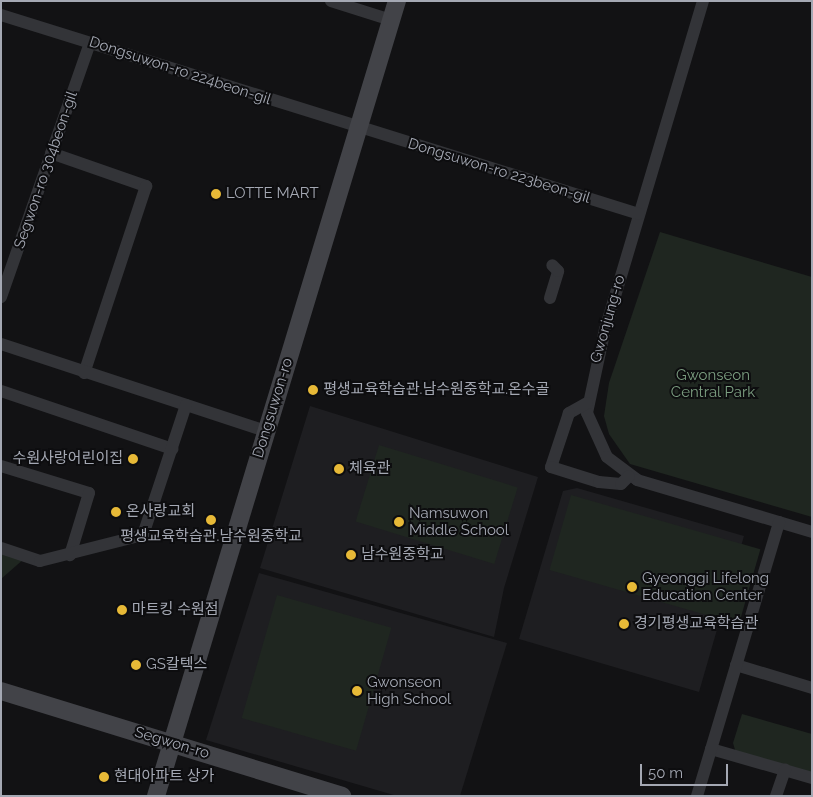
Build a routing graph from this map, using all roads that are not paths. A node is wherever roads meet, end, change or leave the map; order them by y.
1 (330, 1) edge
2 (397, 1) edge
3 (703, 1) edge
4 (1, 15) edge
5 (391, 20) junction
6 (90, 43) junction
7 (358, 128) junction
8 (51, 153) junction
9 (639, 214) junction
10 (552, 265) dead end
11 (1, 297) edge
12 (550, 298) dead end
13 (1, 344) edge
14 (84, 373) junction
15 (1, 392) edge
16 (587, 403) junction
17 (186, 405) junction
18 (266, 431) junction
19 (172, 448) junction
20 (1, 466) edge
21 (629, 476) junction
22 (779, 522) junction
23 (812, 532) edge
24 (1, 548) edge
25 (70, 555) junction
26 (736, 665) junction
27 (811, 686) edge
28 (1, 692) edge
29 (172, 743) junction
30 (711, 749) junction
31 (785, 770) junction
32 (812, 778) edge
33 (156, 796) edge
34 (342, 796) edge
35 (697, 796) edge
36 (776, 796) edge

1 - 5 street
2 - 5 main road, Dongsuwon-ro
3 - 9 street, Gwonjung-ro
4 - 6 street, Dongsuwon-ro 224beon-gil
5 - 7 main road, Dongsuwon-ro
6 - 7 street, Dongsuwon-ro 224beon-gil
6 - 8 street, Segwon-ro 304beon-gil
7 - 9 street, Dongsuwon-ro 223beon-gil
7 - 18 main road, Dongsuwon-ro
8 - 11 street, Segwon-ro 304beon-gil
8 - 14 street
9 - 16 street, Gwonjung-ro
10 - 12 street
13 - 14 street
14 - 17 street
15 - 19 street
16 - 21 street
16 - 21 street
17 - 18 street
17 - 19 street
18 - 29 main road, Dongsuwon-ro
19 - 25 street
20 - 25 street
21 - 22 street
22 - 23 street
22 - 26 street
24 - 25 street
26 - 27 street
26 - 30 street
28 - 29 main road, Segwon-ro
29 - 33 main road, Dongsuwon-ro
29 - 34 main road, Segwon-ro
30 - 31 street
30 - 35 street
31 - 32 street
31 - 36 street

